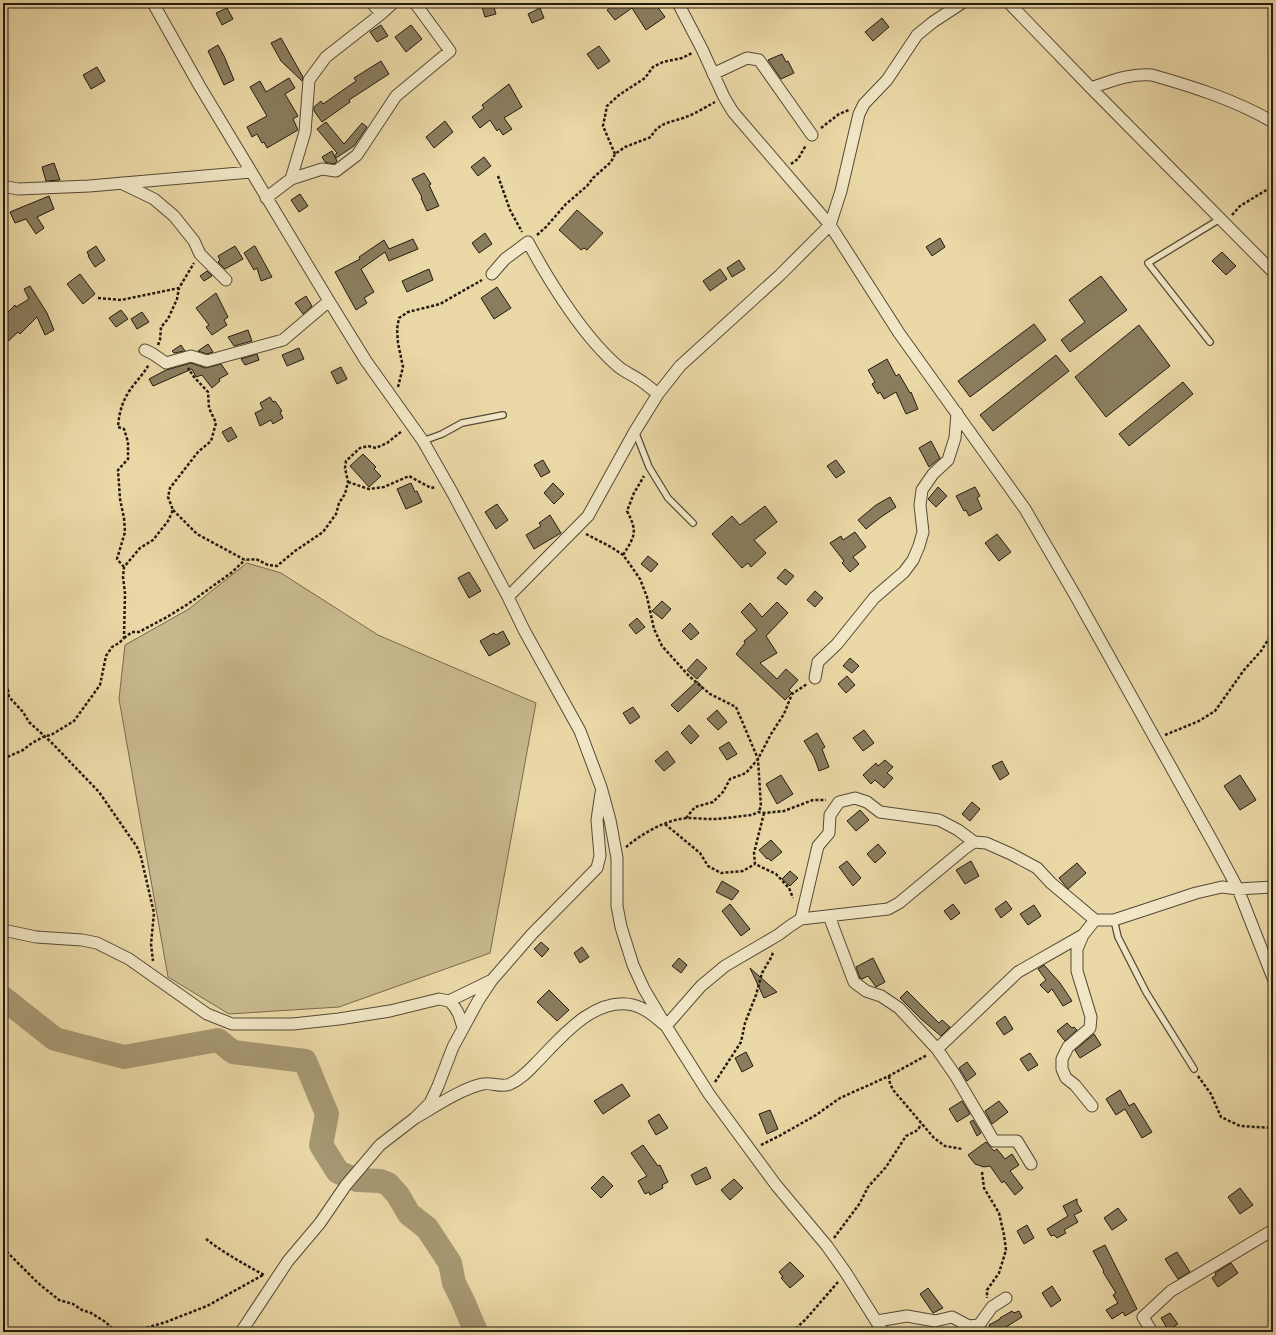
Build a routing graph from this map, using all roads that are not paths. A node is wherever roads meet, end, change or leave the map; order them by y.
1 (153, 3) edge
2 (372, 3) edge
3 (393, 3) edge
4 (415, 3) edge
5 (678, 3) edge
6 (962, 3) edge
7 (1009, 3) edge
8 (381, 14) junction
9 (713, 74) junction
10 (1091, 88) junction
11 (1273, 122) edge
12 (812, 135) dead end
13 (251, 172) junction
14 (291, 178) junction
15 (120, 183) junction
16 (3, 186) edge
17 (266, 198) junction
18 (1220, 219) junction
19 (830, 225) junction
20 (1273, 272) edge
21 (492, 274) road end
22 (226, 280) dead end
23 (329, 301) junction
24 (1210, 342) dead end
25 (149, 352) road end
26 (658, 394) junction
27 (957, 414) junction
28 (503, 415) dead end
29 (635, 431) junction
30 (423, 441) junction
31 (693, 523) dead end
32 (508, 597) junction
33 (815, 678) road end
34 (601, 787) junction
35 (974, 842) junction
36 (1273, 887) edge
37 (1238, 889) junction
38 (829, 916) junction
39 (802, 919) junction
40 (1095, 920) junction
41 (1114, 920) junction
42 (3, 930) edge
43 (1083, 935) junction
44 (1273, 978) edge
45 (492, 980) junction
46 (449, 1001) junction
47 (666, 1026) junction
48 (463, 1028) junction
49 (937, 1049) junction
50 (1194, 1069) road end
51 (1092, 1106) dead end
52 (415, 1118) junction
53 (1031, 1164) dead end
54 (1273, 1230) edge
55 (1006, 1298) dead end
56 (877, 1321) junction
57 (241, 1332) edge
58 (883, 1332) edge
59 (1152, 1332) edge

1 - 13 street
2 - 8 street
3 - 8 street
4 - 14 street
5 - 9 street
6 - 19 street
7 - 10 street
8 - 14 street
9 - 12 street
9 - 19 street
10 - 11 street
10 - 18 street
13 - 15 street
13 - 17 street
14 - 17 street
15 - 16 street
15 - 22 street
17 - 23 street
18 - 20 street
18 - 24 lane
19 - 26 street
19 - 27 street
21 - 26 street
23 - 25 street
23 - 30 street
26 - 29 street
27 - 33 street
27 - 37 street
28 - 30 lane
29 - 31 lane
29 - 32 street
30 - 32 street
32 - 34 street
34 - 45 street
34 - 47 street
35 - 38 street
35 - 39 street
35 - 40 street
36 - 37 street
37 - 41 street
37 - 44 street
38 - 39 street
38 - 49 street
39 - 47 street
40 - 41 street
40 - 43 street
41 - 50 lane
42 - 46 street
43 - 49 street
43 - 51 street
45 - 46 street
45 - 48 street
46 - 48 street
47 - 52 street
47 - 56 street
48 - 52 street
49 - 53 street
52 - 57 street
54 - 59 street
55 - 56 street
56 - 58 street

